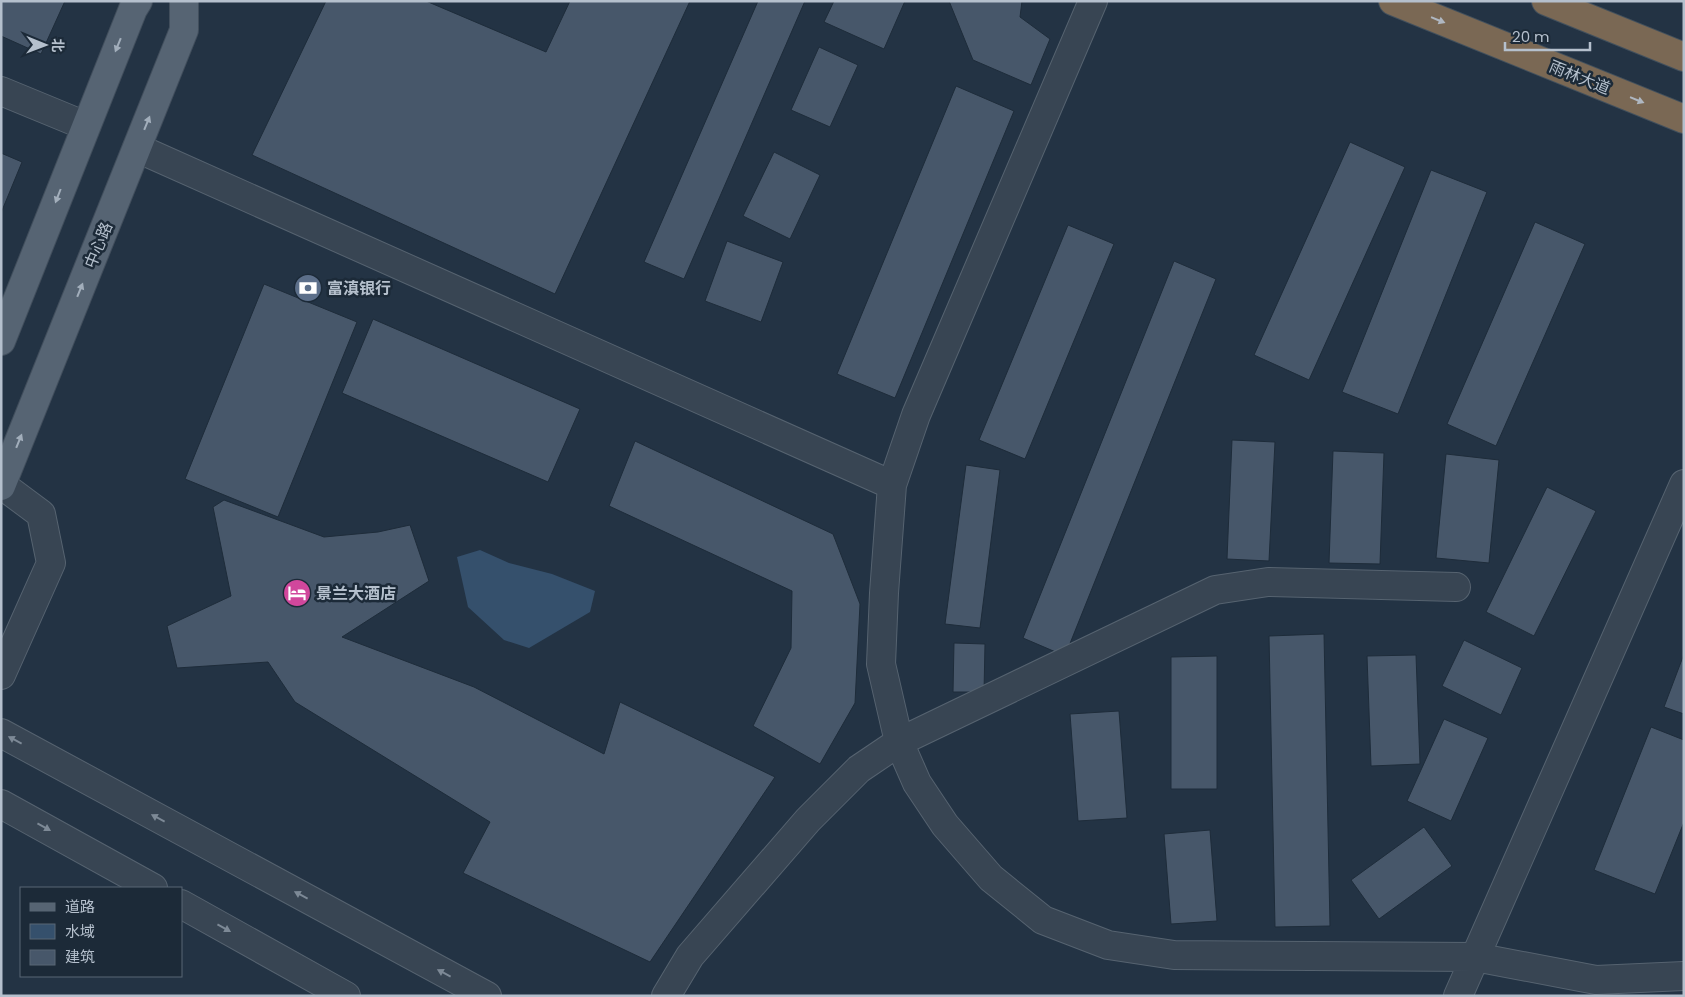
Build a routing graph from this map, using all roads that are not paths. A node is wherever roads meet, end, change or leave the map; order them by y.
1 (138, 1) edge
2 (184, 1) edge
3 (1093, 1) edge
4 (1393, 1) edge
5 (1546, 1) edge
6 (1684, 57) edge
7 (1, 91) edge
8 (1684, 119) edge
9 (86, 126) junction
10 (137, 148) junction
11 (1, 341) edge
12 (1684, 484) edge
13 (892, 485) junction
14 (1, 486) edge
15 (1456, 587) dead end
16 (1, 674) edge
17 (1, 733) edge
18 (899, 742) junction
19 (1, 804) edge
20 (151, 887) edge
21 (182, 905) edge
22 (1475, 957) junction
23 (1684, 976) edge
24 (346, 996) edge
25 (487, 996) edge
26 (666, 996) edge
27 (1458, 996) edge

1 -> 9 main road
10 -> 2 main road, 中心路
3 - 13 street
4 -> 8 highway, 雨林大道
5 - 6 highway
7 - 9 street
9 -> 11 main road
10 - 13 street
14 -> 10 main road, 中心路
12 - 22 street
13 - 18 street
14 - 16 street
15 - 18 street
25 -> 17 street
18 - 22 street
18 - 26 street
19 -> 20 street
21 -> 24 street
22 - 23 street
22 - 27 street

